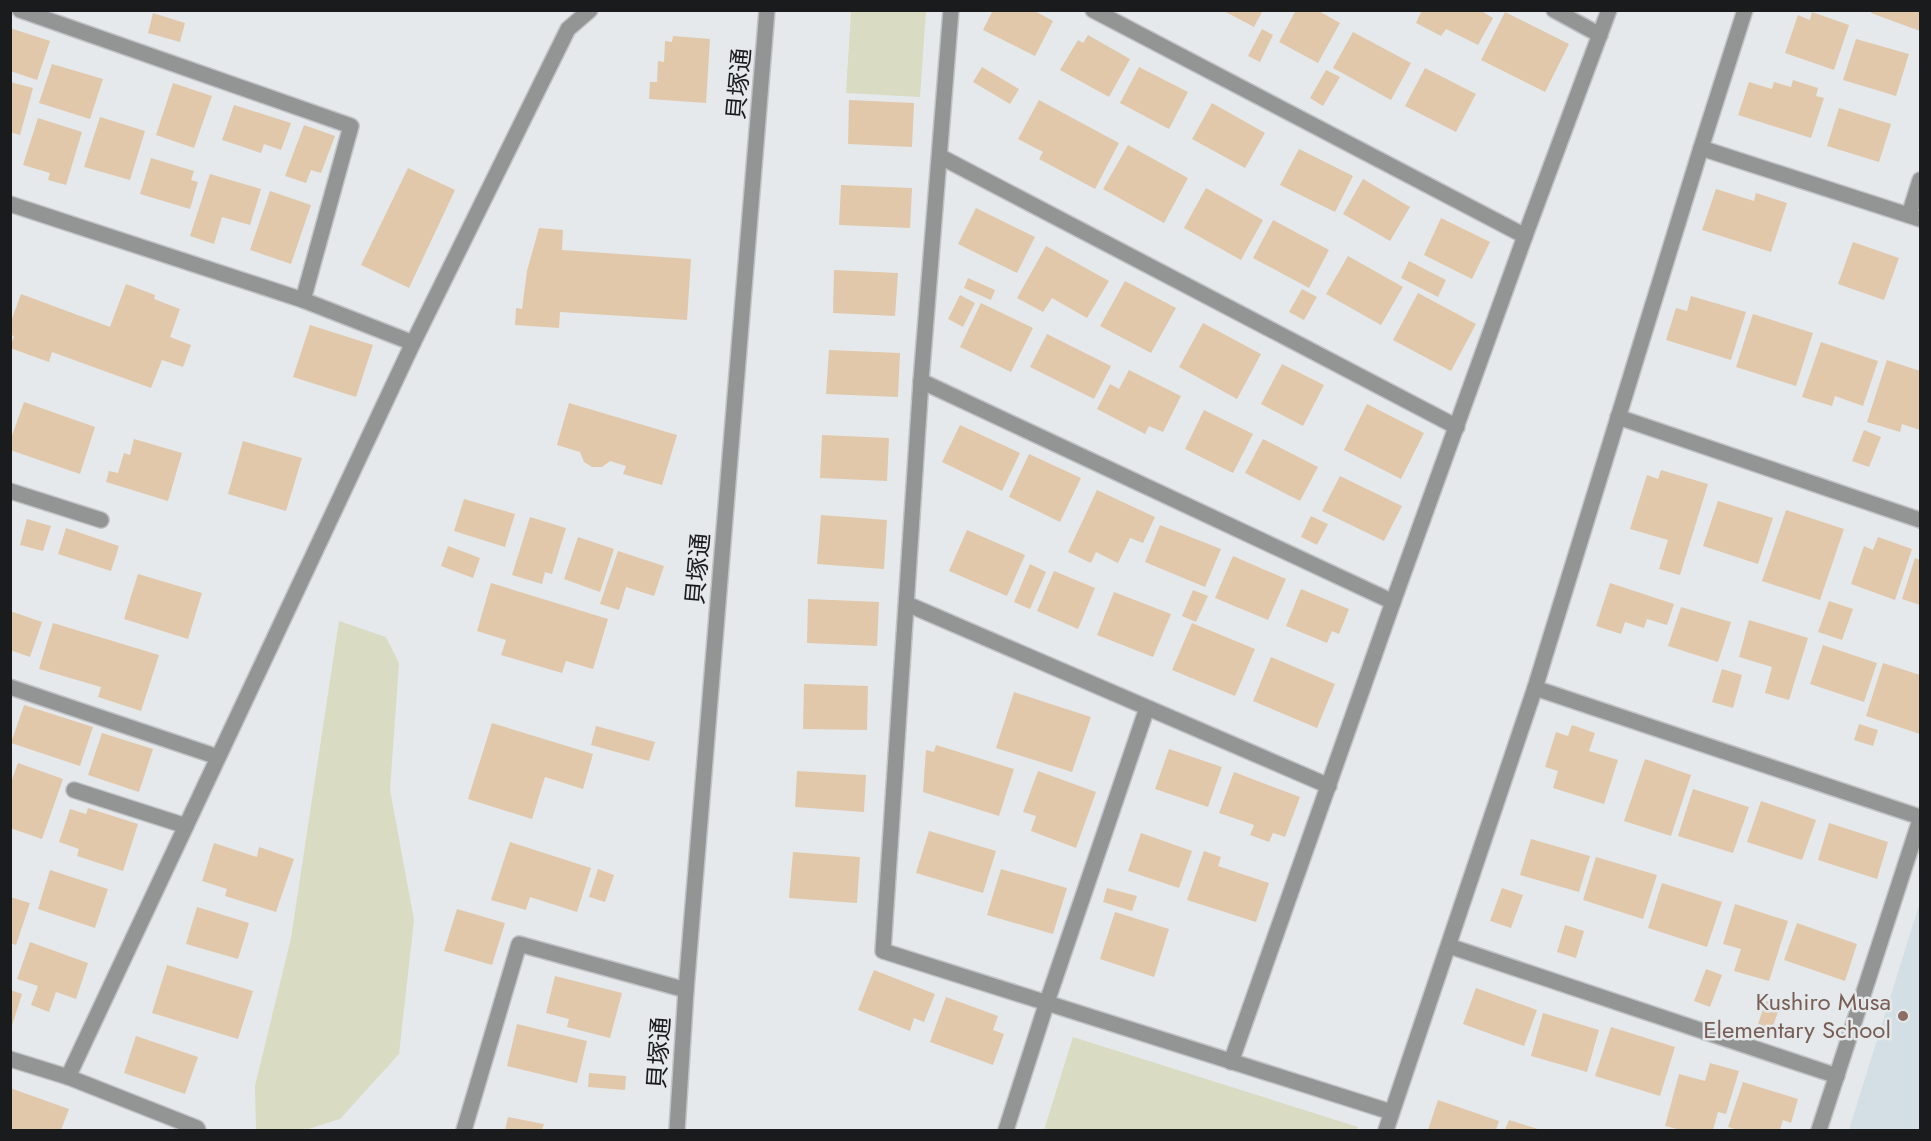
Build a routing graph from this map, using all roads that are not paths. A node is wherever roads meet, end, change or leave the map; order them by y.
1 (21, 10) edge
2 (590, 10) edge
3 (759, 10) edge
4 (951, 10) edge
5 (1093, 10) edge
6 (1554, 10) edge
7 (1609, 10) edge
8 (1745, 10) edge
9 (767, 11) edge
10 (1600, 35) junction
11 (1701, 148) junction
12 (940, 157) junction
13 (1920, 180) edge
14 (10, 204) edge
15 (1915, 217) edge
16 (1525, 236) junction
17 (303, 300) junction
18 (413, 343) junction
19 (921, 381) junction
20 (1618, 417) junction
21 (1457, 427) junction
22 (10, 491) edge
23 (101, 520) dead end
24 (1920, 520) edge
25 (1393, 602) junction
26 (907, 604) junction
27 (10, 687) edge
28 (1535, 688) junction
29 (1147, 708) junction
30 (218, 757) junction
31 (1329, 786) junction
32 (74, 790) dead end
33 (1920, 818) edge
34 (186, 826) junction
35 (1449, 946) junction
36 (686, 990) junction
37 (1047, 1002) junction
38 (10, 1059) edge
39 (1231, 1062) junction
40 (1837, 1076) junction
41 (68, 1077) junction
42 (1391, 1112) junction
43 (198, 1131) edge
44 (464, 1131) edge
45 (677, 1131) edge
46 (1006, 1131) edge
47 (1386, 1131) edge
48 (1819, 1131) edge

1 - 17 street
2 - 18 street
3 - 9 street
4 - 12 street
5 - 16 street
6 - 10 street
7 - 10 street
8 - 11 street
9 - 36 street, 貝塚通
10 - 16 street
11 - 15 street
11 - 20 street
12 - 19 street
12 - 21 street
13 - 15 street
14 - 17 street
16 - 21 street
17 - 18 street
18 - 30 street
19 - 25 street
19 - 26 street
20 - 24 street
20 - 28 street
21 - 25 street
22 - 23 street
25 - 31 street
26 - 29 street
26 - 37 street
27 - 30 street
28 - 33 street
28 - 35 street
29 - 31 street
29 - 37 street
30 - 34 street
31 - 39 street
32 - 34 street
33 - 40 street
34 - 41 street
35 - 40 street
35 - 42 street
36 - 44 street
36 - 45 street, 貝塚通
37 - 39 street
37 - 46 street
38 - 41 street
39 - 42 street
40 - 48 street
41 - 43 street
42 - 47 street

